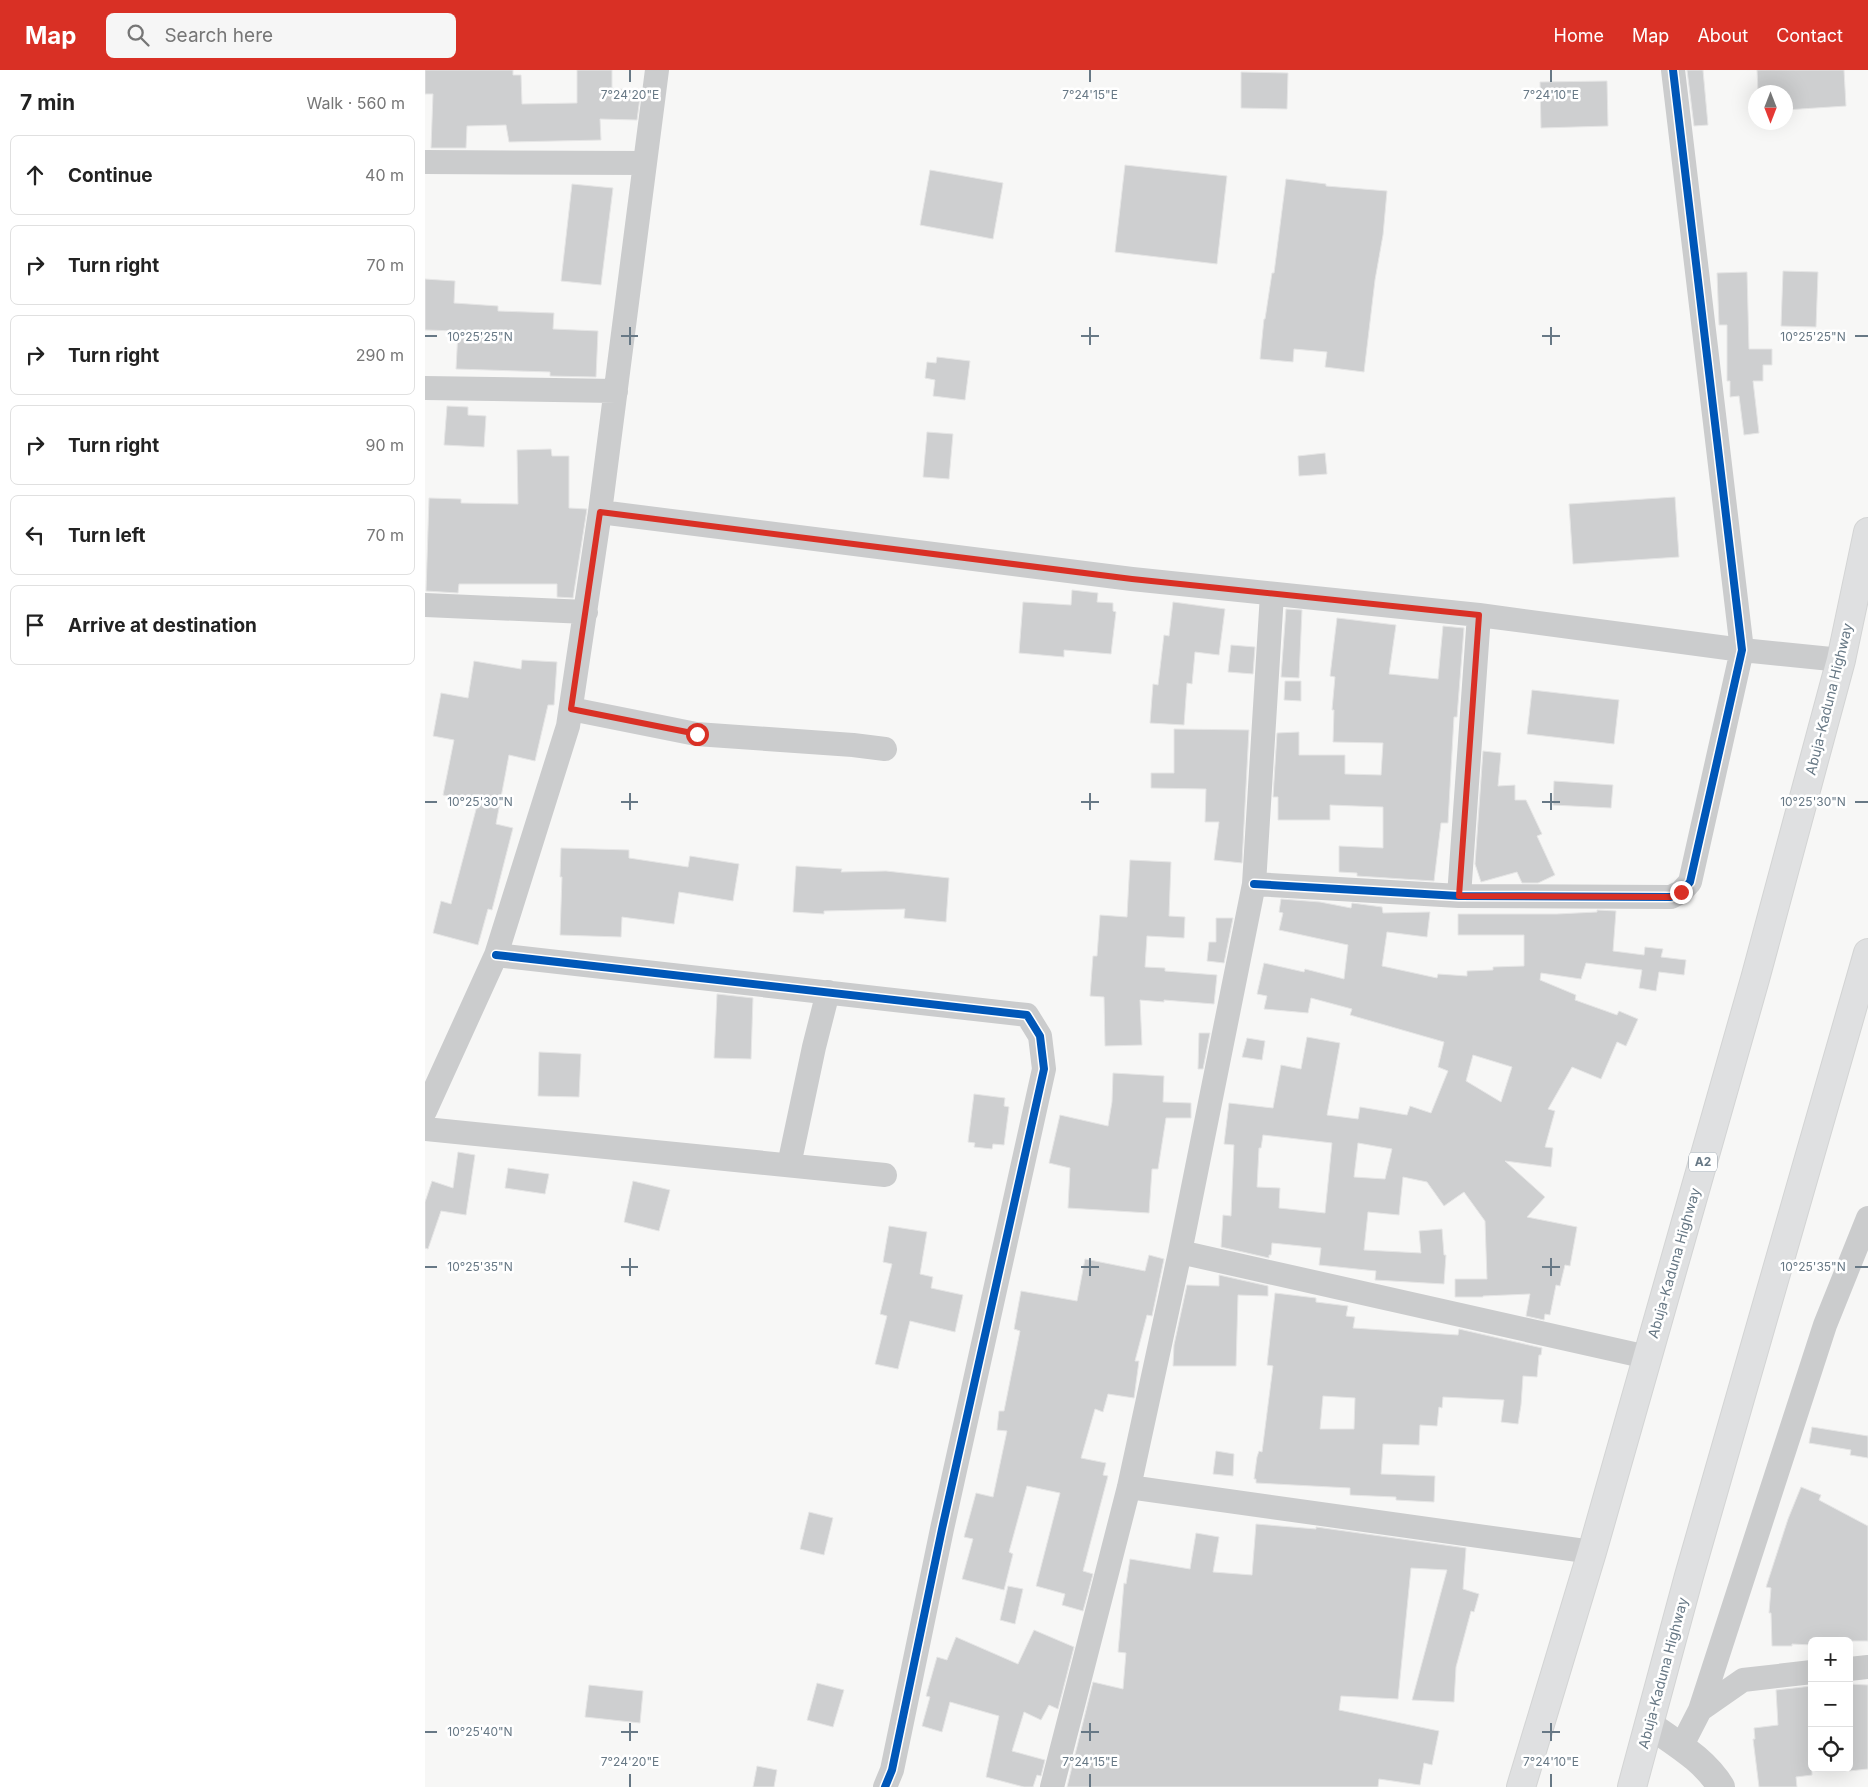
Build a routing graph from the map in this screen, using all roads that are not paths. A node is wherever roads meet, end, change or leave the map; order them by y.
1 (657, 70) edge
2 (1673, 70) edge
3 (425, 162) edge
4 (645, 163) junction
5 (425, 388) edge
6 (616, 392) junction
7 (600, 512) junction
8 (1868, 532) edge
9 (1272, 594) junction
10 (425, 605) edge
11 (586, 612) junction
12 (1479, 615) junction
13 (1742, 650) junction
14 (1841, 660) junction
15 (571, 709) junction
16 (885, 749) dead end
17 (1254, 884) junction
18 (1459, 896) junction
19 (1868, 952) edge
20 (496, 955) junction
21 (829, 992) junction
22 (425, 1111) edge
23 (425, 1128) edge
24 (789, 1165) junction
25 (885, 1175) dead end
26 (1868, 1218) edge
27 (1180, 1252) junction
28 (1647, 1357) junction
29 (1129, 1487) junction
30 (1592, 1552) junction
31 (1868, 1667) edge
32 (1853, 1669) edge
33 (1808, 1672) edge
34 (1700, 1710) junction
35 (1649, 1725) junction
36 (1681, 1747) junction
37 (885, 1787) edge
38 (1052, 1787) edge
39 (1521, 1787) edge
40 (1632, 1787) edge
41 (1721, 1787) edge

1 - 4 street
2 - 13 street
3 - 4 street
4 - 6 street
5 - 6 street
6 - 7 street
7 - 9 street
7 - 11 street
8 - 14 highway, Abuja-Kaduna Highway / A2
9 - 12 street
9 - 17 street
10 - 11 street
11 - 15 street
12 - 13 street
12 - 18 street
13 - 14 street
13 - 18 street
14 - 28 highway, Abuja-Kaduna Highway / A2
15 - 16 street
15 - 20 street
17 - 18 street
17 - 27 street
19 - 35 highway, Abuja-Kaduna Highway
20 - 21 street
20 - 22 street
21 - 24 street
21 - 37 street
23 - 24 street
24 - 25 street
26 - 34 street
27 - 28 street
27 - 29 street
28 - 30 highway, Abuja-Kaduna Highway / A2
29 - 30 street
29 - 38 street
30 - 39 highway, Abuja-Kaduna Highway / A2
31 - 32 street
33 - 34 street
34 - 36 street
35 - 36 street
35 - 40 highway, Abuja-Kaduna Highway
36 - 41 street

